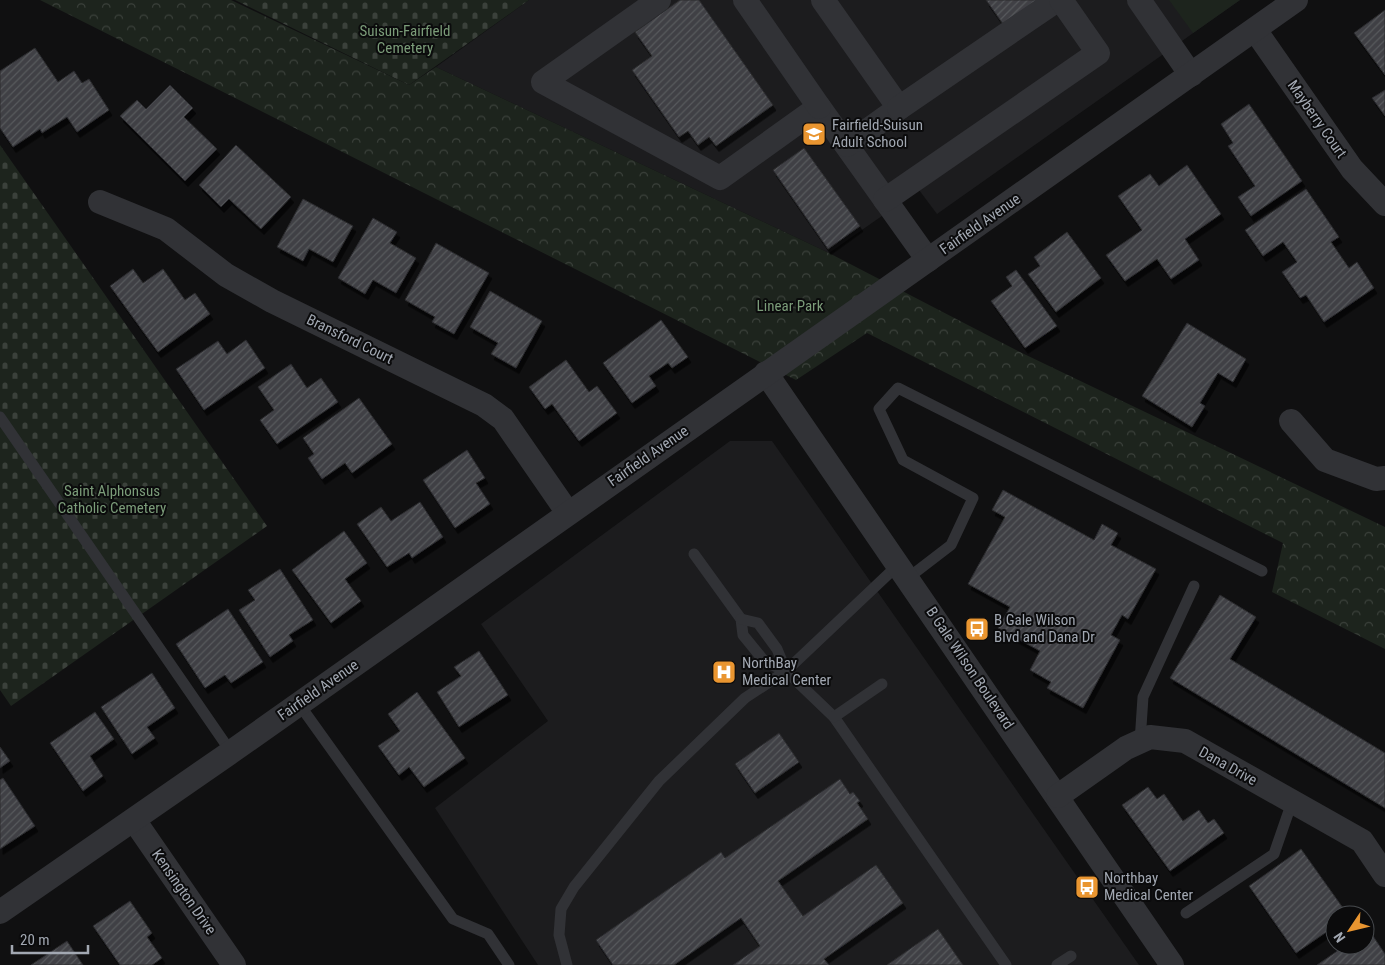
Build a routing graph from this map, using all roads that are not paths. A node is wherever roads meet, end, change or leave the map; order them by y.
1 (659, 0) edge
2 (745, 0) edge
3 (823, 0) edge
4 (1059, 0) edge
5 (1138, 0) edge
6 (1296, 0) edge
7 (1255, 30) junction
8 (1191, 75) junction
9 (819, 107) junction
10 (899, 108) junction
11 (847, 145) junction
12 (885, 200) junction
13 (100, 202) dead end
14 (1385, 204) edge
15 (928, 260) junction
16 (766, 373) junction
17 (0, 417) edge
18 (1291, 421) dead end
19 (1385, 478) edge
20 (568, 513) junction
21 (694, 554) dead end
22 (1262, 570) dead end
23 (904, 571) junction
24 (1194, 586) dead end
25 (741, 619) junction
26 (786, 672) junction
27 (882, 684) dead end
28 (299, 704) junction
29 (834, 717) junction
30 (1140, 742) junction
31 (231, 752) junction
32 (1058, 796) junction
33 (1292, 802) junction
34 (134, 820) junction
35 (1381, 861) edge
36 (0, 912) edge
37 (1186, 913) dead end
38 (1071, 956) dead end
39 (234, 965) edge
40 (509, 965) edge
41 (568, 965) edge
42 (1006, 965) edge
43 (1057, 965) edge
44 (1172, 965) edge

1 - 9 street
2 - 9 street
3 - 10 street
4 - 10 street
4 - 12 street
5 - 8 street
6 - 7 street, Fairfield Avenue
7 - 8 street, Fairfield Avenue
7 - 14 street, Mayberry Court
8 - 15 street, Fairfield Avenue
9 - 11 street
10 - 11 street
11 - 12 street
12 - 15 street
13 - 20 street, Bransford Court
15 - 16 street, Fairfield Avenue
16 - 20 street, Fairfield Avenue
16 - 23 street, B Gale Wilson Boulevard
17 - 31 lane
18 - 19 street
20 - 28 street, Fairfield Avenue
21 - 25 lane
22 - 23 lane
23 - 26 lane
23 - 32 street, B Gale Wilson Boulevard
24 - 30 lane
25 - 26 lane
25 - 26 lane
26 - 29 lane
26 - 41 lane
27 - 29 lane
28 - 31 street, Fairfield Avenue
28 - 40 lane
29 - 42 lane
30 - 32 street, Dana Drive
30 - 33 street, Dana Drive
31 - 34 street, Fairfield Avenue
32 - 44 street, B Gale Wilson Boulevard
33 - 35 street, Dana Drive
33 - 37 lane
34 - 36 street, Fairfield Avenue
34 - 39 street, Kensington Drive
38 - 43 lane

